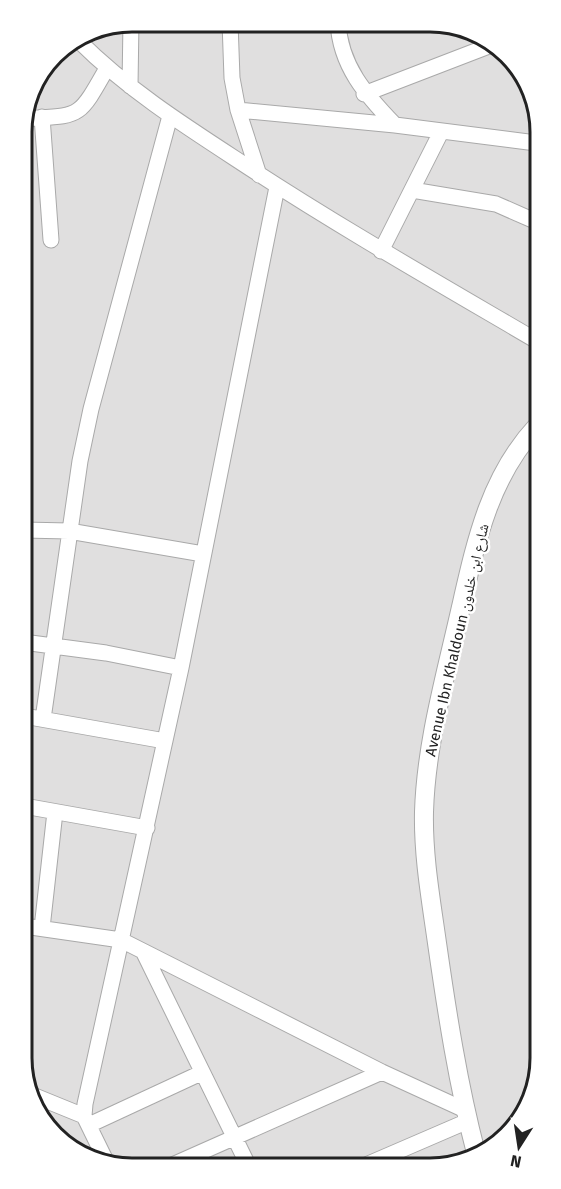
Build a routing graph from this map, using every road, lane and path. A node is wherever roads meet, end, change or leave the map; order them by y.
1 (131, 32) edge
2 (231, 32) edge
3 (340, 32) edge
4 (82, 44) edge
5 (484, 48) edge
6 (107, 68) junction
7 (130, 86) junction
8 (364, 94) junction
9 (238, 111) junction
10 (170, 116) junction
11 (42, 117) junction
12 (33, 118) edge
13 (395, 125) junction
14 (441, 132) junction
15 (530, 142) edge
16 (260, 175) junction
17 (277, 188) junction
18 (412, 190) junction
19 (530, 219) edge
20 (51, 240) dead end
21 (381, 251) junction
22 (530, 337) edge
23 (530, 434) edge
24 (32, 530) edge
25 (69, 531) junction
26 (203, 554) junction
27 (32, 643) edge
28 (53, 645) junction
29 (181, 668) junction
30 (32, 718) edge
31 (43, 720) junction
32 (165, 741) junction
33 (32, 808) edge
34 (56, 812) junction
35 (147, 828) junction
36 (32, 927) edge
37 (42, 928) junction
38 (121, 940) junction
39 (143, 951) junction
40 (382, 1072) junction
41 (201, 1073) junction
42 (40, 1099) edge
43 (466, 1115) junction
44 (86, 1120) junction
45 (232, 1136) junction
46 (474, 1147) edge
47 (102, 1153) edge
48 (187, 1158) edge
49 (244, 1158) edge
50 (380, 1158) edge

1 - 7 street
2 - 9 street
3 - 8 street
4 - 6 street
5 - 8 street
6 - 7 street
6 - 11 street
7 - 10 street
8 - 13 street
9 - 13 street
9 - 16 street
10 - 16 street
10 - 25 street
11 - 12 street
11 - 20 street
13 - 14 street
14 - 15 street
14 - 18 street
16 - 17 street
17 - 21 street
17 - 26 street
18 - 19 street
18 - 21 street
21 - 22 street
23 - 43 street, Avenue Ibn Khaldoun شارع ابن خلدون
24 - 25 street
25 - 26 street
25 - 28 street
26 - 29 street
27 - 28 street
28 - 29 street
28 - 31 street
29 - 32 street
30 - 31 street
31 - 32 street
32 - 35 street
33 - 34 street
34 - 35 street
34 - 37 street
35 - 38 street
36 - 37 street
37 - 38 street
38 - 39 street
38 - 44 street
39 - 40 street
39 - 41 street
40 - 43 street
40 - 45 street
41 - 44 street
41 - 45 street
42 - 44 street
43 - 46 street, Avenue Ibn Khaldoun شارع ابن خلدون
43 - 50 street
44 - 47 street
45 - 48 street
45 - 49 street

